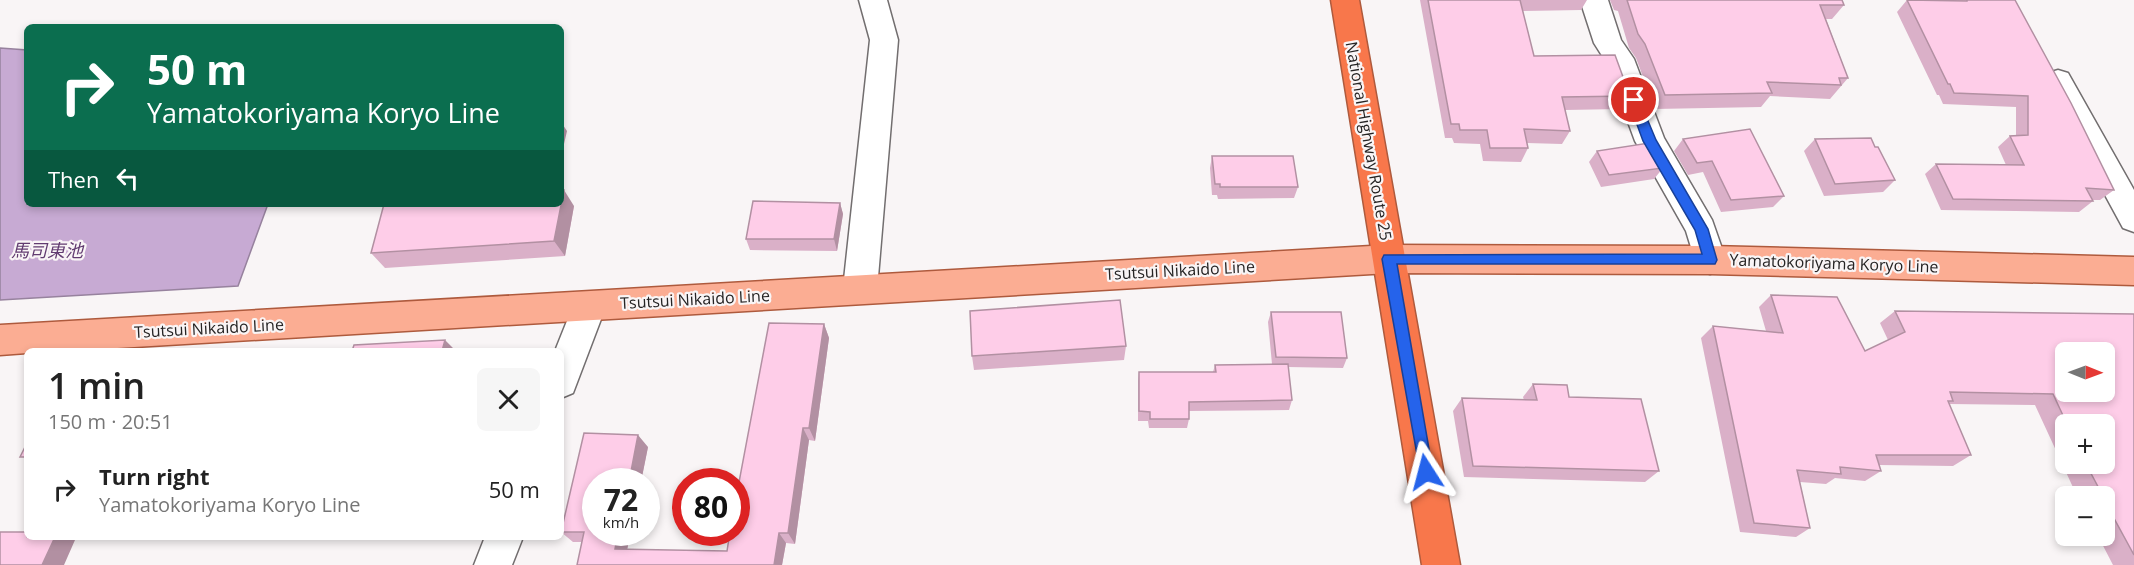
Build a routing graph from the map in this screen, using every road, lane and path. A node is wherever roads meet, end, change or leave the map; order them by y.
1 (873, 0) edge
2 (1346, 0) edge
3 (1594, 0) edge
4 (2042, 52) edge
5 (2134, 219) edge
6 (1389, 259) junction
7 (1710, 260) junction
8 (2134, 271) edge
9 (860, 289) junction
10 (589, 306) junction
11 (0, 340) edge
12 (564, 374) edge
13 (503, 540) edge
14 (493, 565) edge
15 (1441, 565) edge

1 - 9 street
2 - 6 highway, National Highway Route 25
3 - 7 street
4 - 5 street
6 - 7 main road, Yamatokoriyama Koryo Line
6 - 9 main road, Tsutsui Nikaido Line
6 - 15 highway, National Highway Route 25
7 - 8 main road, Yamatokoriyama Koryo Line
9 - 10 main road, Tsutsui Nikaido Line
10 - 11 main road, Tsutsui Nikaido Line
10 - 12 street
13 - 14 street

